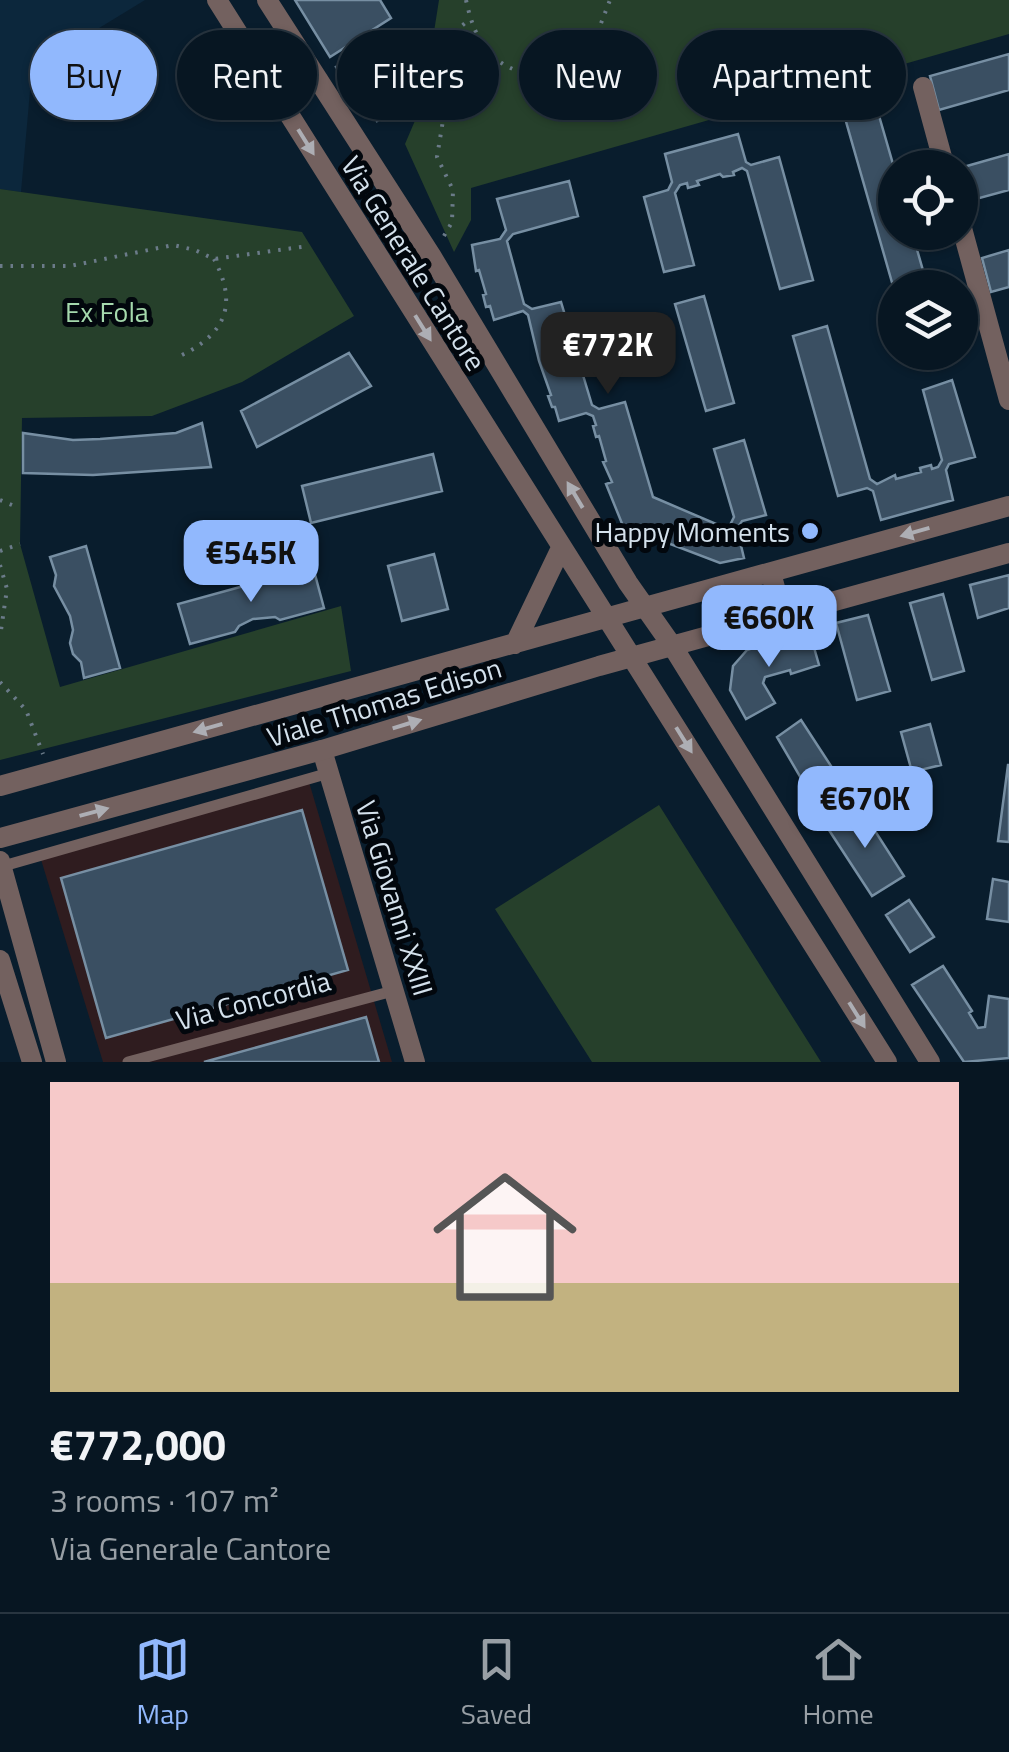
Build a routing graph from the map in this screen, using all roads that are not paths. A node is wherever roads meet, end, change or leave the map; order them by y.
1 (217, 0) edge
2 (267, 0) edge
3 (923, 87) dead end
4 (941, 150) edge
5 (968, 250) edge
6 (1009, 400) edge
7 (1009, 506) edge
8 (561, 548) junction
9 (1009, 553) edge
10 (771, 573) junction
11 (644, 608) junction
12 (782, 617) junction
13 (606, 620) junction
14 (515, 644) junction
15 (673, 647) junction
16 (631, 658) junction
17 (322, 750) junction
18 (329, 773) junction
19 (0, 786) edge
20 (0, 838) edge
21 (1, 865) edge
22 (0, 960) edge
23 (393, 992) junction
24 (32, 1062) edge
25 (56, 1062) edge
26 (128, 1062) edge
27 (416, 1062) edge
28 (887, 1062) edge
29 (930, 1062) edge

1 -> 8 street, Via Generale Cantore
11 -> 2 street, Via Generale Cantore
3 - 4 street
5 - 6 street
7 -> 10 street, Viale Thomas Edison
8 - 13 street, Via Generale Cantore
8 - 14 street
9 - 12 street, Viale Thomas Edison
10 - 11 street, Viale Thomas Edison
10 - 12 street
11 - 13 street, Viale Thomas Edison
11 - 15 street, Via Generale Cantore
12 - 15 street, Viale Thomas Edison
13 - 14 street, Viale Thomas Edison
13 - 16 street, Via Generale Cantore
14 -> 19 street, Viale Thomas Edison
15 - 16 street, Viale Thomas Edison
15 - 29 street, Via Generale Cantore
17 -> 16 street, Viale Thomas Edison
16 -> 28 street, Via Generale Cantore
17 - 18 street, Via Giovanni XXIII
20 -> 17 street, Viale Thomas Edison
18 - 21 lane
18 - 23 street, Via Giovanni XXIII
21 - 25 street
22 - 24 street
23 - 26 lane, Via Concordia
23 - 27 street, Via Giovanni XXIII

